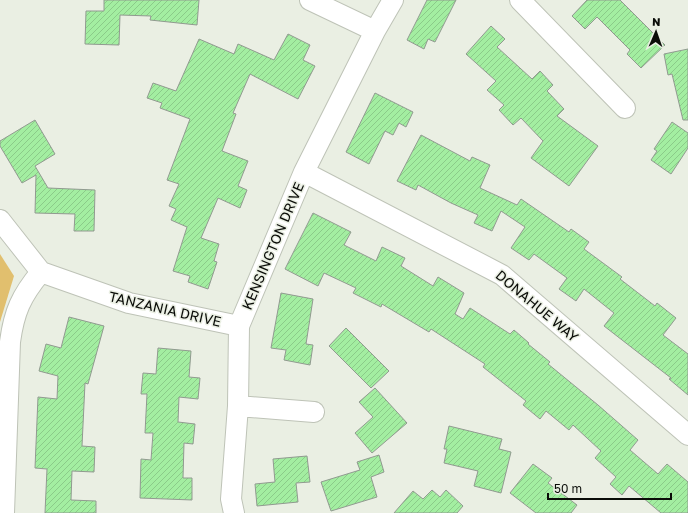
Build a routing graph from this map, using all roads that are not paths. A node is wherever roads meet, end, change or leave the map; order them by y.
1 (310, 0) edge
2 (393, 0) edge
3 (520, 0) edge
4 (375, 31) junction
5 (625, 108) dead end
6 (304, 172) junction
7 (0, 220) edge
8 (41, 272) junction
9 (239, 326) junction
10 (238, 406) junction
11 (314, 412) dead end
12 (688, 435) edge
13 (4, 513) edge
14 (234, 513) edge

1 - 4 street
2 - 4 street, KENSINGTON DRIVE
3 - 5 street
4 - 6 street, KENSINGTON DRIVE
6 - 9 street, KENSINGTON DRIVE
6 - 12 street, DONAHUE WAY
7 - 8 street
8 - 9 street, TANZANIA DRIVE
8 - 13 street
9 - 10 street, KENSINGTON DRIVE
10 - 11 street
10 - 14 street, KENSINGTON DRIVE

